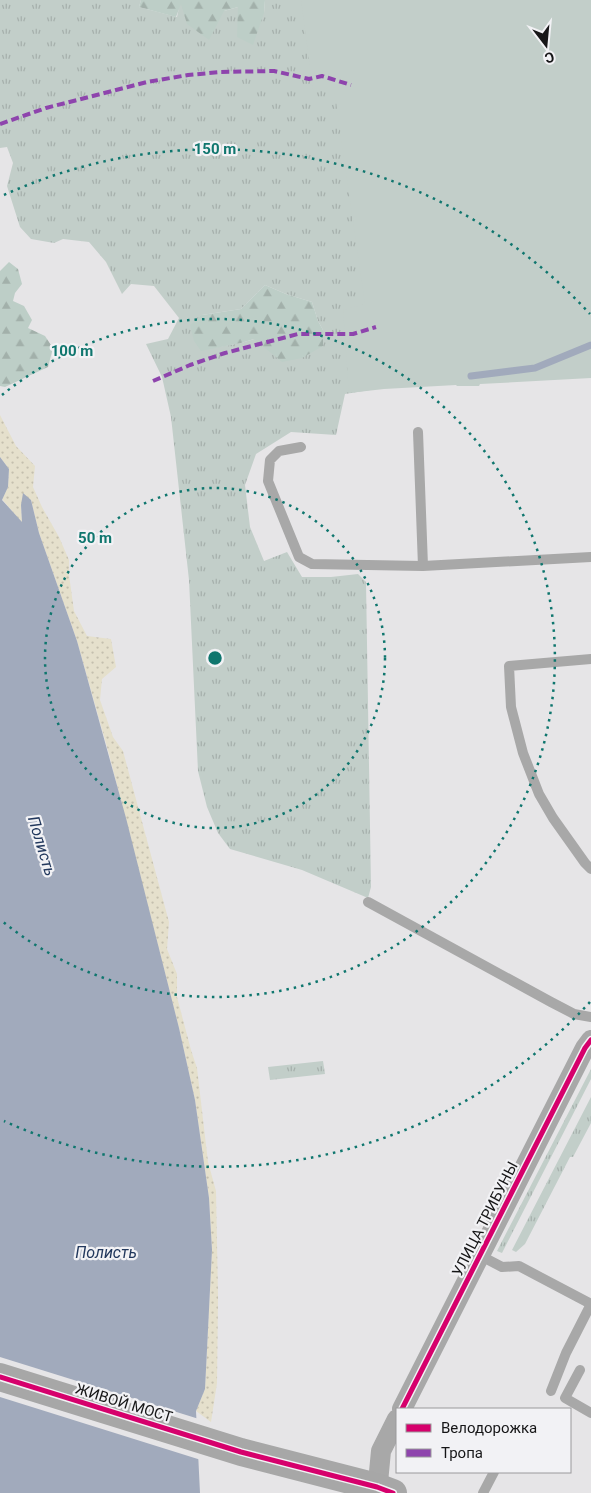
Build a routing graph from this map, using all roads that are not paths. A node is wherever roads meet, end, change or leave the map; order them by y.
1 (418, 432) dead end
2 (301, 447) dead end
3 (591, 557) edge
4 (423, 566) junction
5 (591, 659) edge
6 (591, 868) edge
7 (368, 902) dead end
8 (591, 1017) edge
9 (591, 1040) edge
10 (481, 1256) junction
11 (591, 1304) edge
12 (580, 1370) dead end
13 (0, 1377) edge
14 (551, 1391) dead end
15 (403, 1408) edge
16 (591, 1413) edge
17 (396, 1421) edge
18 (493, 1473) edge
19 (382, 1491) edge
20 (483, 1493) edge

1 - 4 lane
2 - 4 lane
3 - 4 lane
5 - 6 lane
7 - 8 lane
9 - 10 street, УЛИЦА ТРИБУНЫ
10 - 11 lane
10 - 15 street, УЛИЦА ТРИБУНЫ
11 - 14 lane
12 - 16 lane
13 - 19 street, ЖИВОЙ МОСТ
17 - 19 street
18 - 20 lane

